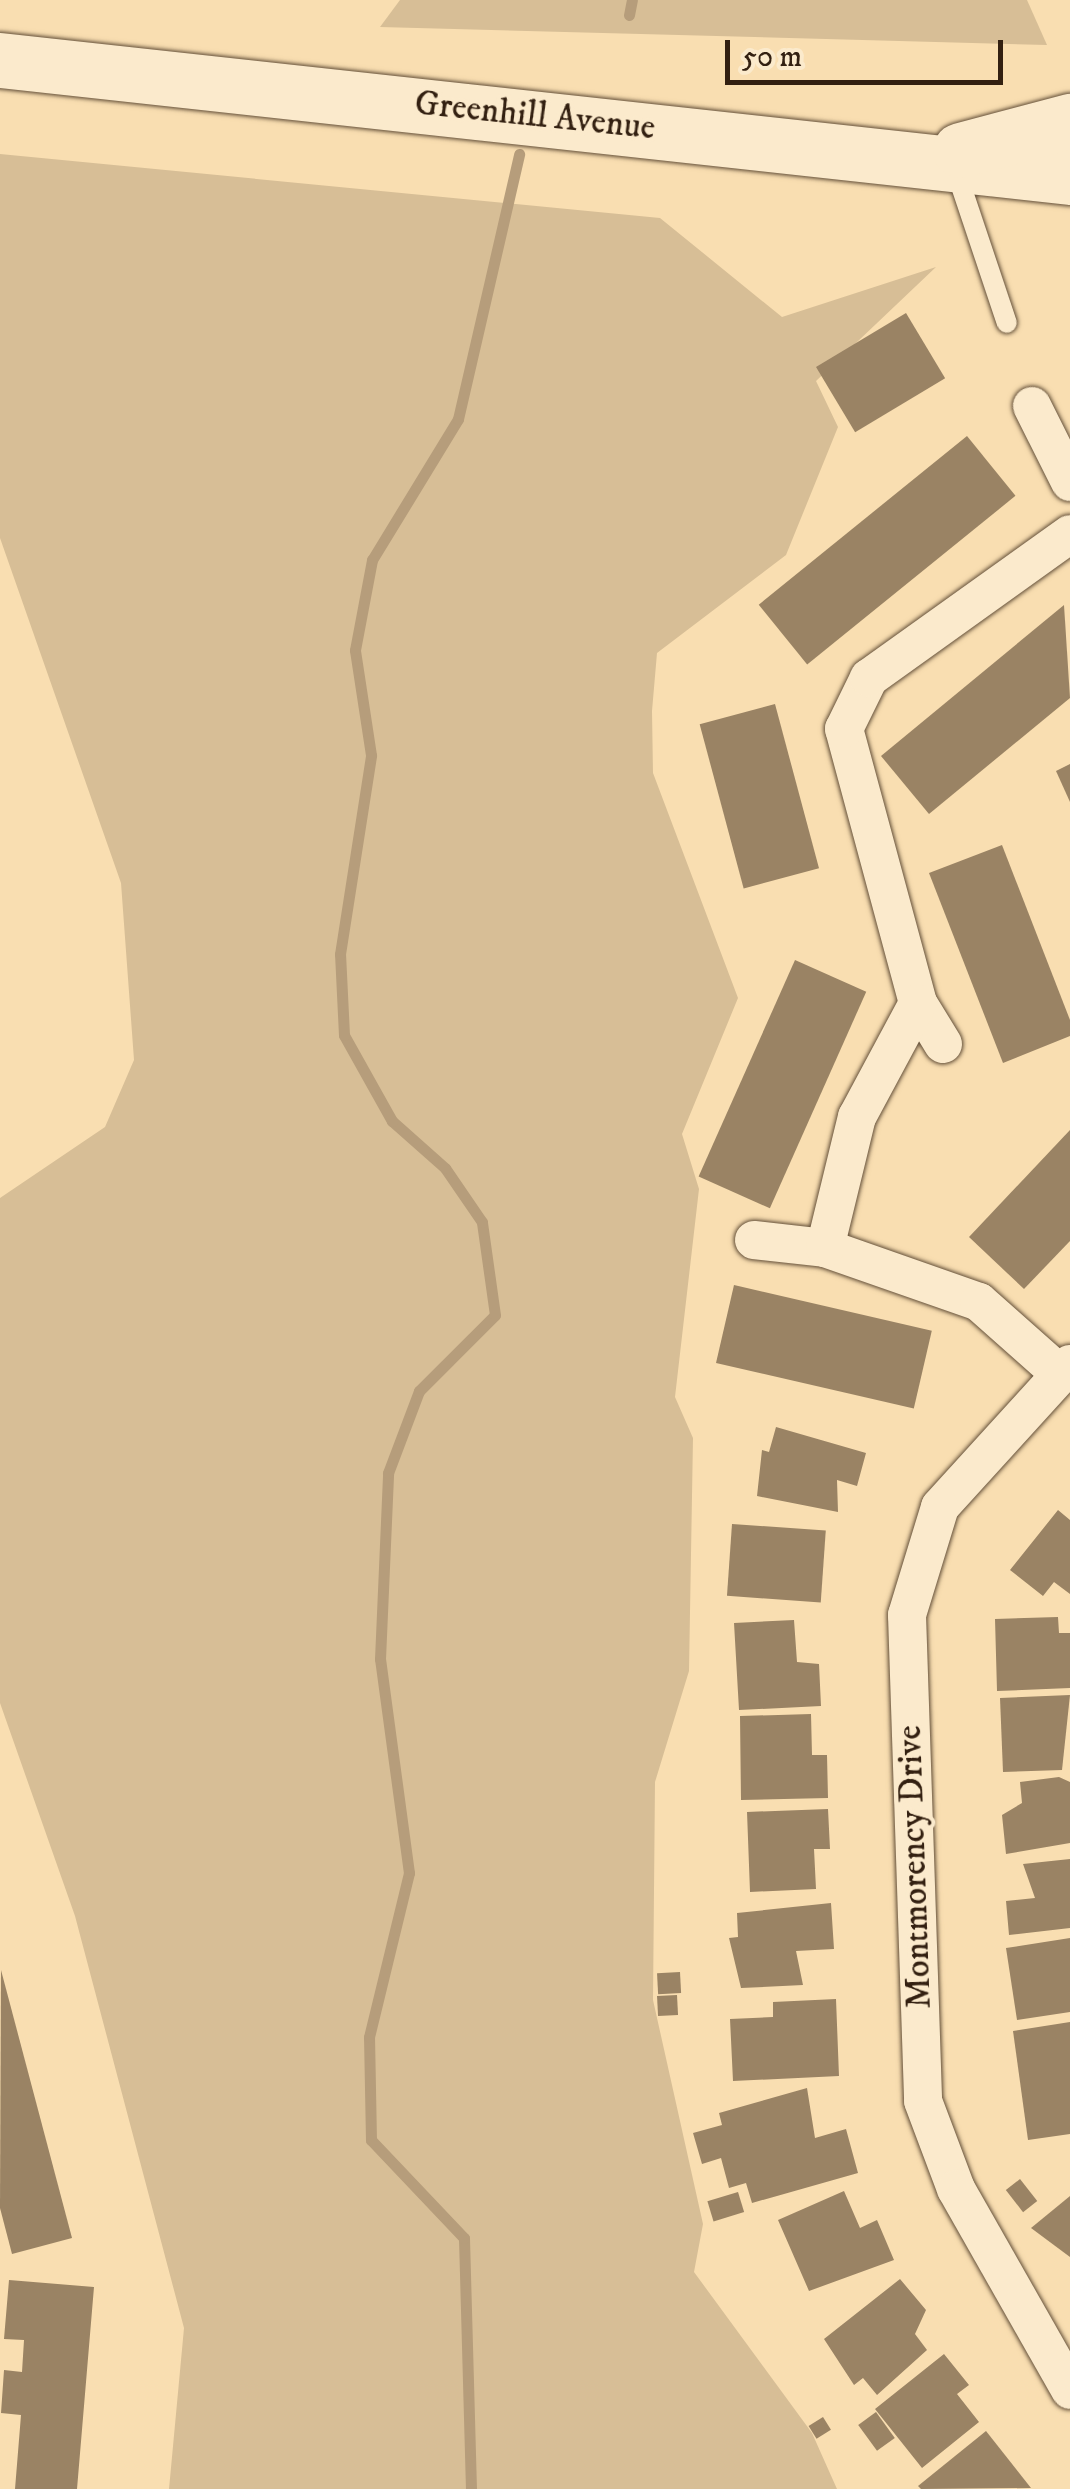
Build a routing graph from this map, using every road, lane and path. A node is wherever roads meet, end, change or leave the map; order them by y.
1 (0, 60) edge
2 (1070, 121) edge
3 (942, 157) junction
4 (1070, 177) edge
5 (1007, 323) dead end
6 (1032, 406) dead end
7 (1070, 482) edge
8 (1070, 534) edge
9 (918, 1003) junction
10 (943, 1044) dead end
11 (754, 1240) dead end
12 (825, 1248) junction
13 (1065, 1369) edge
14 (1070, 2390) edge

1 - 3 street, Greenhill Avenue
2 - 3 street
3 - 4 street, Greenhill Avenue
3 - 5 lane
6 - 7 street
8 - 9 street
9 - 10 street
9 - 12 street
11 - 12 street
12 - 13 street
13 - 14 street, Montmorency Drive

